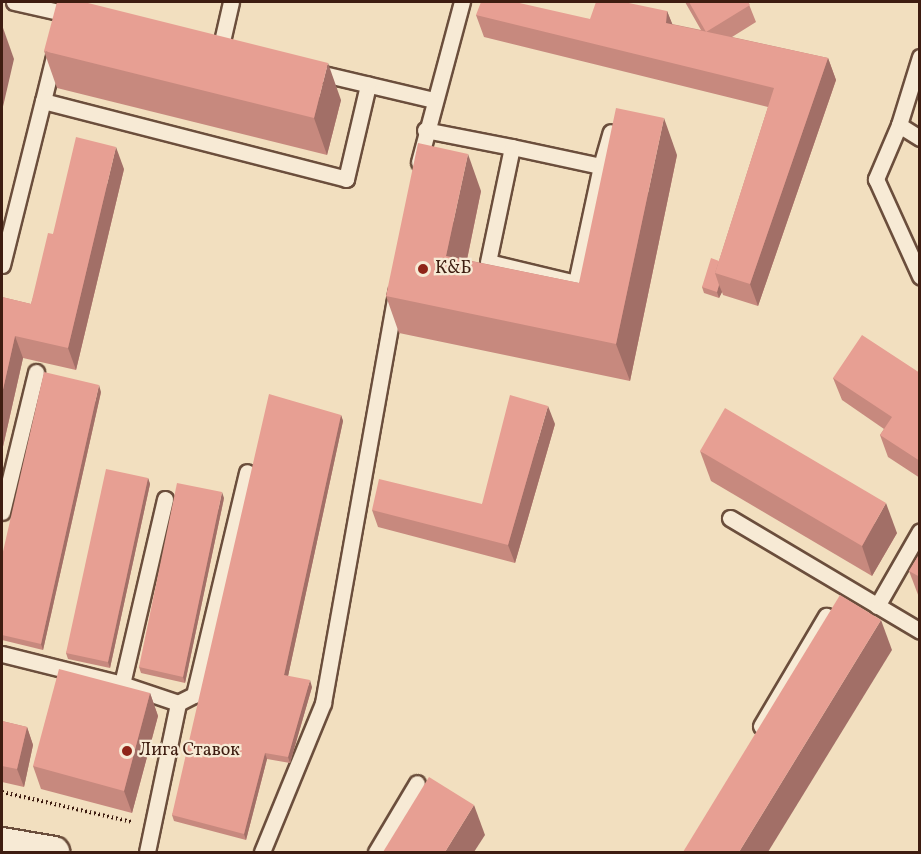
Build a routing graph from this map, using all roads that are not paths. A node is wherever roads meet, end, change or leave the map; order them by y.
1 (14, 2) edge
2 (231, 2) edge
3 (462, 2) edge
4 (82, 18) edge
5 (58, 35) edge
6 (220, 50) edge
7 (918, 64) edge
8 (300, 69) edge
9 (368, 85) junction
10 (434, 100) junction
11 (43, 101) junction
12 (899, 125) junction
13 (424, 130) junction
14 (611, 132) edge
15 (920, 138) edge
16 (512, 147) junction
17 (601, 166) junction
18 (416, 176) edge
19 (2, 265) edge
20 (920, 276) edge
21 (398, 280) edge
22 (36, 372) dead end
23 (247, 471) dead end
24 (165, 499) dead end
25 (2, 512) edge
26 (730, 518) dead end
27 (920, 531) edge
28 (877, 606) junction
29 (826, 616) edge
30 (920, 631) edge
31 (2, 654) edge
32 (122, 684) junction
33 (178, 703) junction
34 (753, 740) edge
35 (417, 783) dead end
36 (2, 843) edge
37 (54, 852) edge
38 (147, 852) edge
39 (262, 852) edge
40 (376, 852) edge

1 - 4 lane
2 - 6 lane
3 - 10 lane
5 - 11 lane
7 - 12 lane
8 - 9 lane
9 - 10 lane
9 - 11 lane
10 - 13 lane
11 - 19 lane
12 - 15 lane
12 - 20 lane
13 - 16 lane
13 - 18 lane
14 - 17 lane
16 - 17 lane
16 - 17 lane
21 - 39 lane
22 - 25 lane
23 - 33 lane
24 - 32 lane
26 - 28 lane
27 - 28 lane
28 - 30 lane
29 - 34 lane
31 - 32 lane
32 - 33 lane
33 - 38 lane
35 - 40 lane
36 - 37 street

